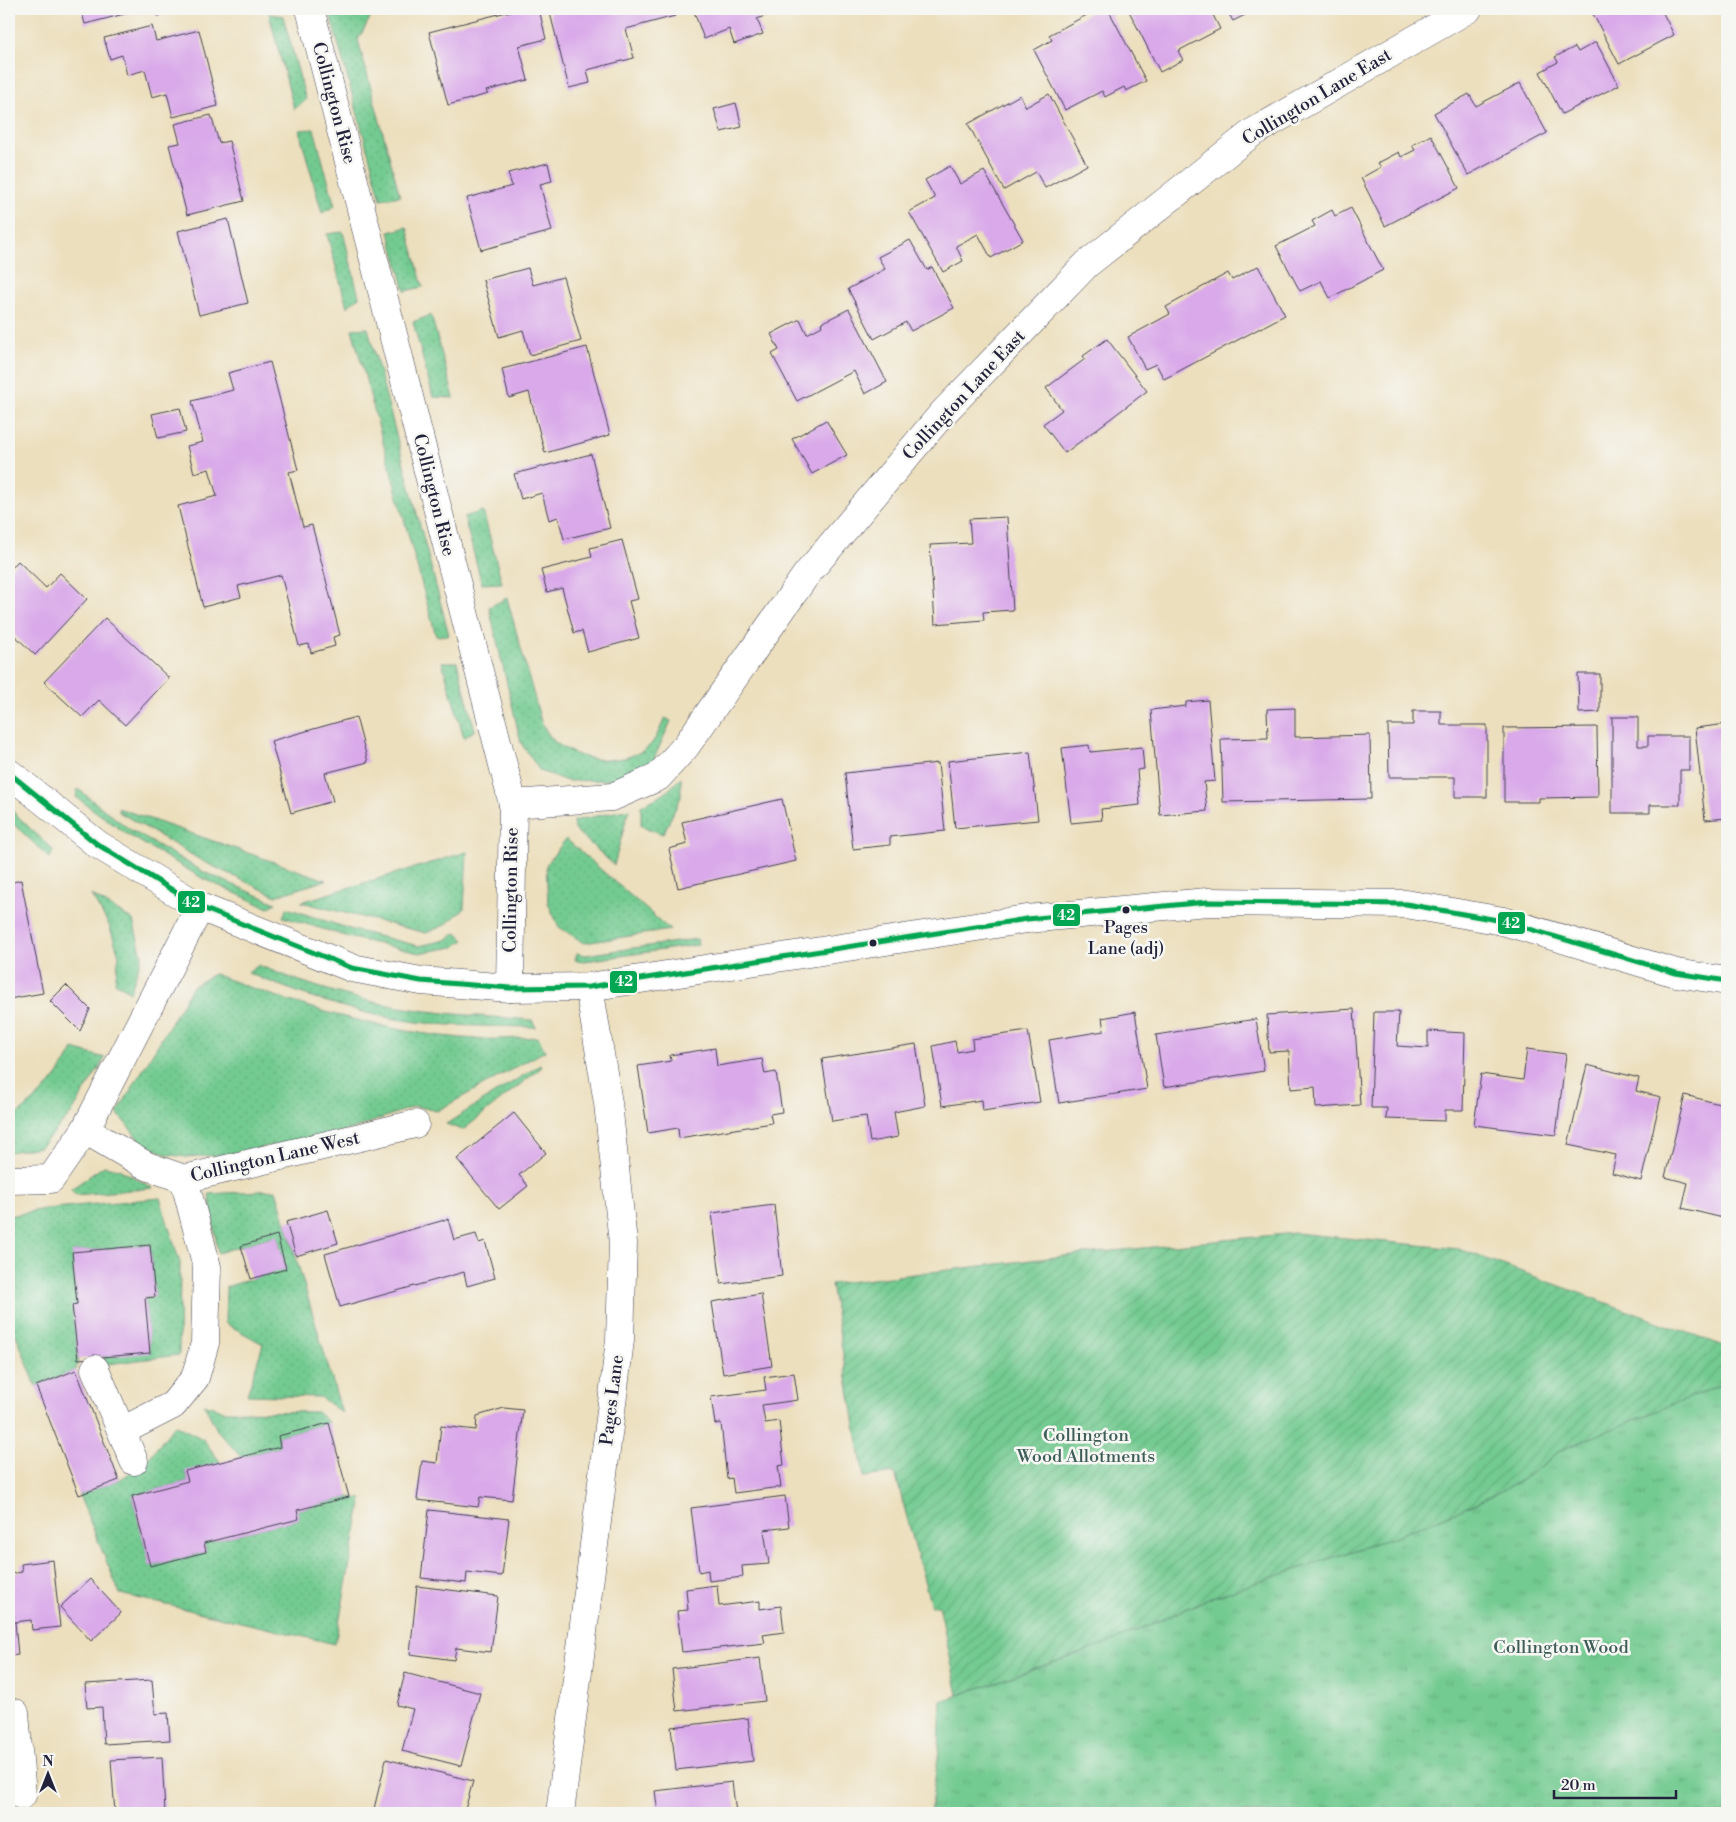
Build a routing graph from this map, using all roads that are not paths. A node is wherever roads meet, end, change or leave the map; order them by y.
1 (310, 9) edge
2 (1468, 9) edge
3 (9, 773) edge
4 (513, 804) junction
5 (200, 907) junction
6 (1727, 980) edge
7 (589, 987) junction
8 (510, 988) junction
9 (415, 1124) dead end
10 (85, 1130) junction
11 (184, 1179) junction
12 (9, 1180) edge
13 (94, 1369) dead end
14 (122, 1431) junction
15 (134, 1460) dead end
16 (15, 1713) dead end
17 (14, 1759) edge
18 (22, 1795) dead end
19 (560, 1813) edge

1 - 4 street, Collington Rise
2 - 4 street, Collington Lane East
3 - 5 street
4 - 8 street, Collington Rise
5 - 8 street
5 - 10 street
6 - 7 street
7 - 8 street
7 - 19 street, Pages Lane
9 - 11 street, Collington Lane West
10 - 11 street, Collington Lane West
10 - 12 street
11 - 14 street
13 - 14 street
14 - 15 street
16 - 17 street
17 - 18 street

